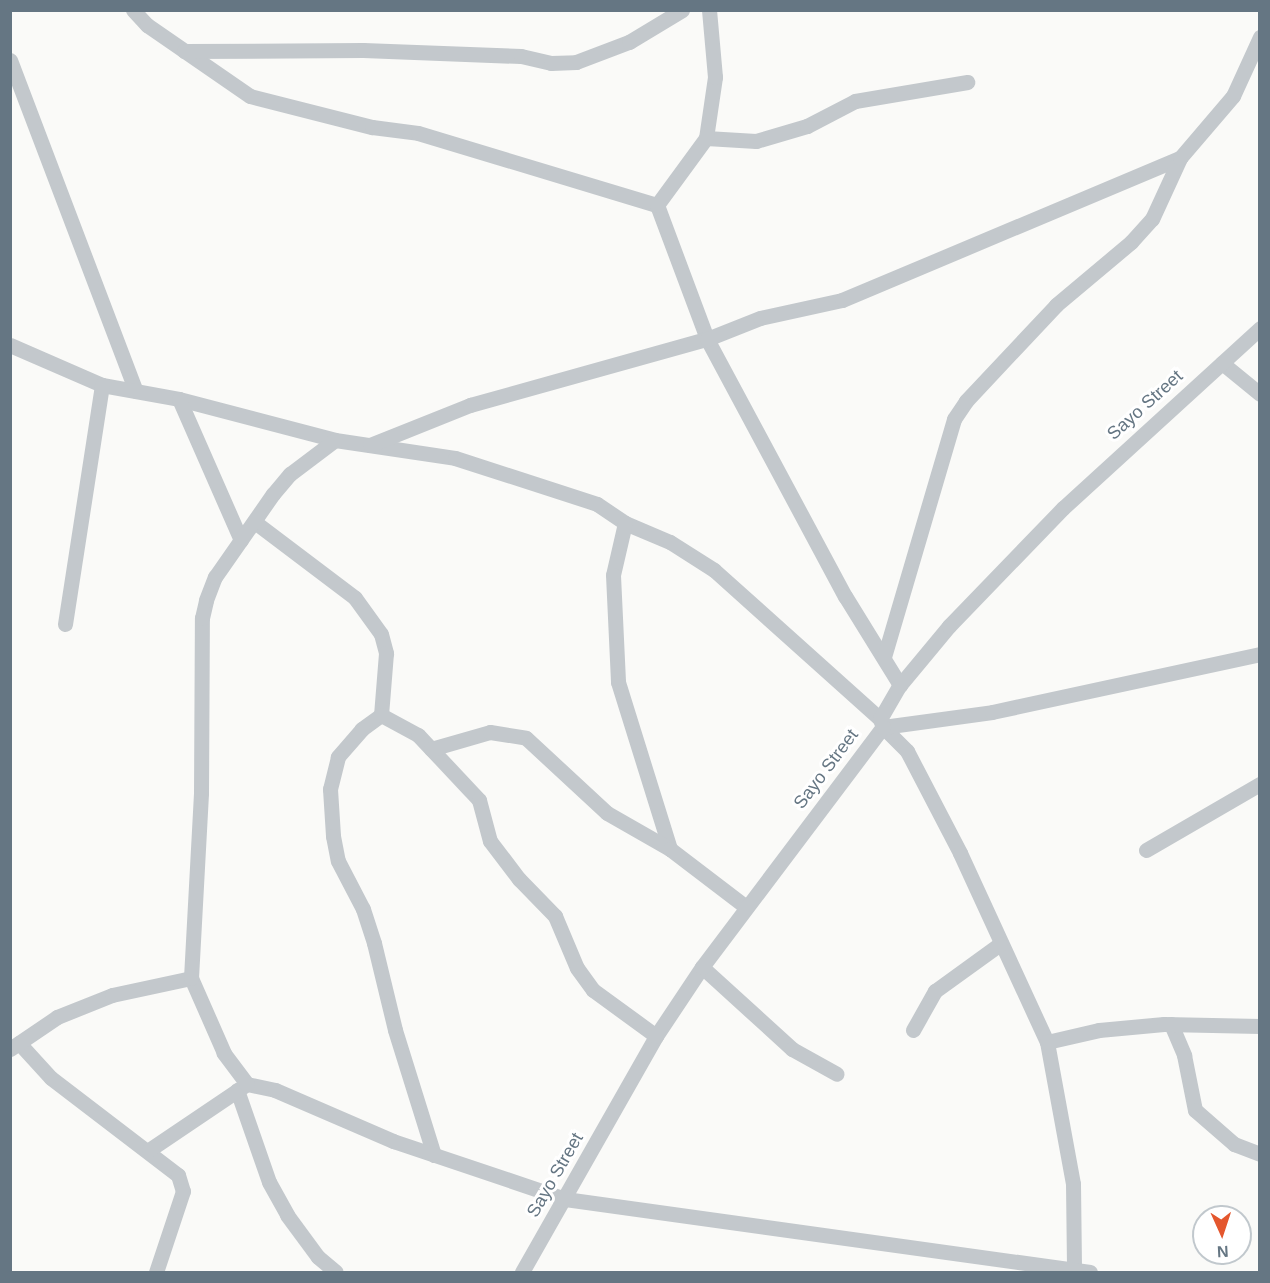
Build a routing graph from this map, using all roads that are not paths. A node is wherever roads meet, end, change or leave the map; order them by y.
1 (133, 10) edge
2 (682, 10) edge
3 (709, 10) edge
4 (1260, 37) edge
5 (184, 51) junction
6 (10, 60) edge
7 (967, 82) dead end
8 (706, 138) junction
9 (1180, 158) junction
10 (657, 205) junction
11 (1260, 328) edge
12 (707, 339) junction
13 (10, 345) edge
14 (1222, 363) junction
15 (102, 385) junction
16 (136, 391) junction
17 (1260, 394) edge
18 (179, 399) junction
19 (335, 440) junction
20 (368, 445) junction
21 (256, 523) junction
22 (626, 523) junction
23 (241, 540) junction
24 (65, 624) dead end
25 (1260, 654) edge
26 (884, 657) junction
27 (900, 685) junction
28 (381, 715) junction
29 (882, 722) junction
30 (431, 749) junction
31 (1260, 784) edge
32 (670, 849) junction
33 (1146, 850) dead end
34 (746, 907) junction
35 (1000, 944) junction
36 (702, 967) junction
37 (191, 978) junction
38 (1171, 1024) junction
39 (1260, 1026) edge
40 (913, 1030) dead end
41 (656, 1036) junction
42 (1047, 1042) junction
43 (15, 1046) edge
44 (837, 1074) dead end
45 (242, 1087) junction
46 (149, 1150) junction
47 (1260, 1154) edge
48 (434, 1155) junction
49 (565, 1198) junction
50 (156, 1272) edge
51 (336, 1272) edge
52 (522, 1272) edge
53 (1080, 1272) edge

1 - 5 street
2 - 5 street
3 - 8 street
4 - 9 street
5 - 10 street
6 - 16 street
7 - 8 street
8 - 10 street
9 - 12 street
9 - 26 street
10 - 12 street
11 - 14 street, Sayo Street
12 - 20 street
12 - 26 street
13 - 15 street
14 - 17 street
14 - 27 street, Sayo Street
15 - 16 street
15 - 24 street
16 - 18 street
18 - 19 street
18 - 23 street
19 - 20 street
19 - 21 street
20 - 22 street
21 - 23 street
21 - 28 street
22 - 29 street
22 - 32 street
23 - 37 street
25 - 29 street
26 - 27 street
27 - 29 street, Sayo Street
28 - 30 street
28 - 48 street
29 - 34 street, Sayo Street
29 - 35 street
30 - 32 street
30 - 41 street
31 - 33 street
32 - 34 street
34 - 36 street, Sayo Street
35 - 40 street
35 - 42 street
36 - 41 street, Sayo Street
36 - 44 street
37 - 43 street
37 - 45 street
38 - 39 street
38 - 42 street
38 - 47 street
41 - 49 street, Sayo Street
42 - 53 street
43 - 46 street
45 - 46 street
45 - 48 street
45 - 51 street
46 - 50 street
48 - 49 street
49 - 52 street, Sayo Street
49 - 53 street

